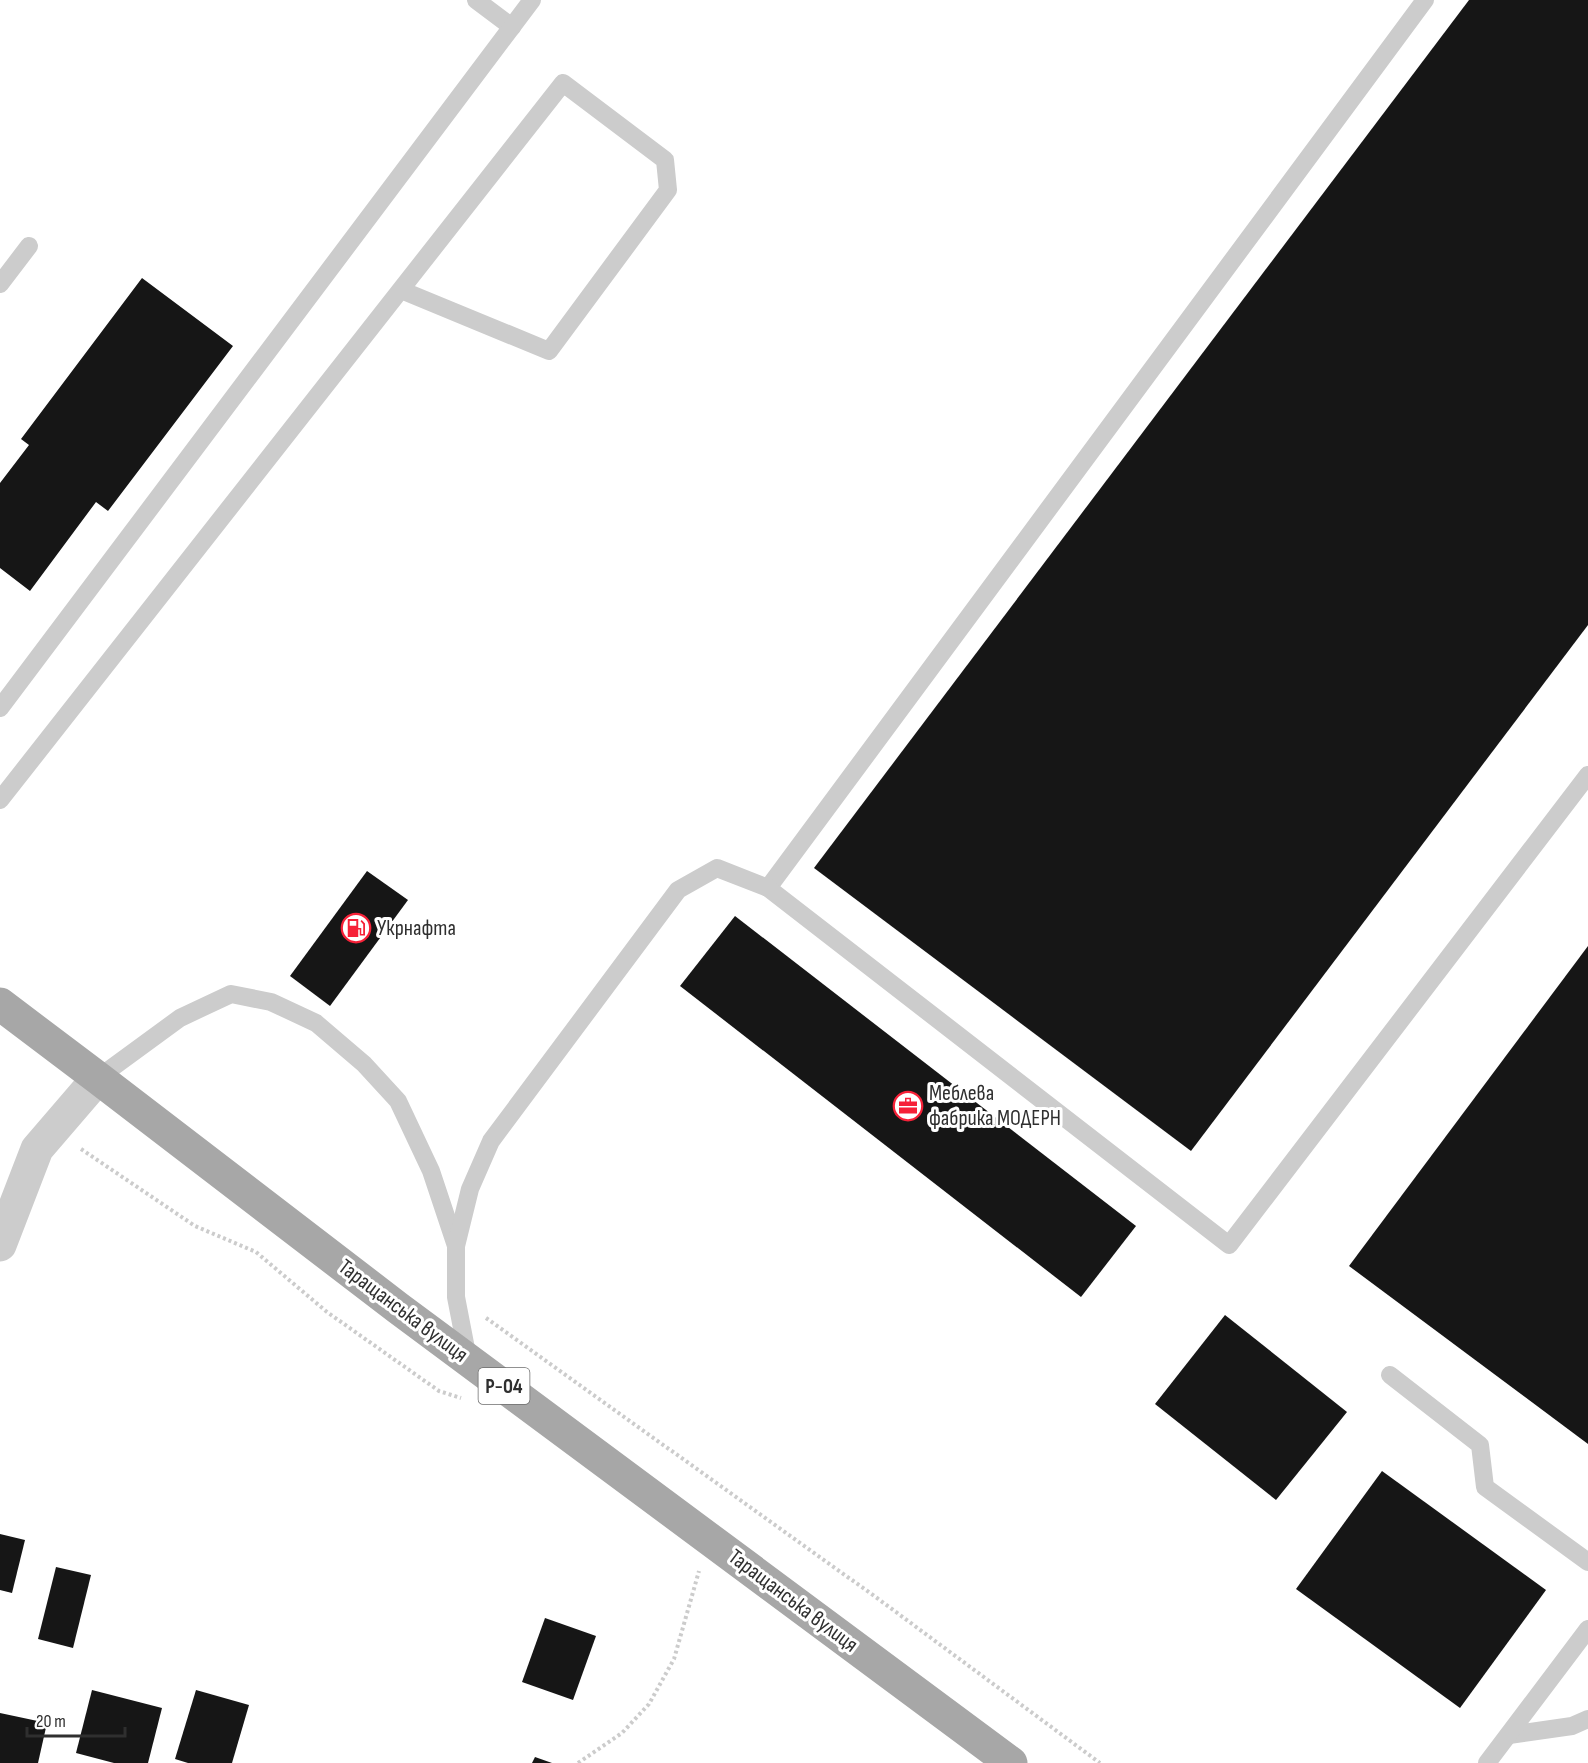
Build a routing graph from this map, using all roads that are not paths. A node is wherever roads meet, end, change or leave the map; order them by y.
1 (476, 0) edge
2 (532, 0) edge
3 (1425, 0) edge
4 (512, 27) junction
5 (29, 246) dead end
6 (0, 284) edge
7 (400, 290) junction
8 (0, 708) edge
9 (1588, 775) edge
10 (0, 800) edge
11 (768, 888) junction
12 (0, 1004) edge
13 (98, 1078) junction
14 (0, 1245) edge
15 (456, 1246) junction
16 (469, 1360) junction
17 (1390, 1375) dead end
18 (1588, 1562) edge
19 (1588, 1629) edge
20 (1588, 1719) edge
21 (1509, 1735) junction
22 (1011, 1763) edge
23 (1487, 1763) edge

1 - 4 lane
2 - 4 lane
3 - 11 lane
4 - 8 lane
5 - 6 lane
7 - 7 lane
7 - 10 lane
9 - 11 lane
11 - 15 lane
12 - 13 main road, Таращанська вулиця / Р-04
13 - 14 street
13 - 15 lane
13 - 16 main road, Таращанська вулиця / Р-04
15 - 16 lane
16 - 22 main road, Таращанська вулиця / Р-04
17 - 18 lane
19 - 21 lane
20 - 21 lane
21 - 23 lane

